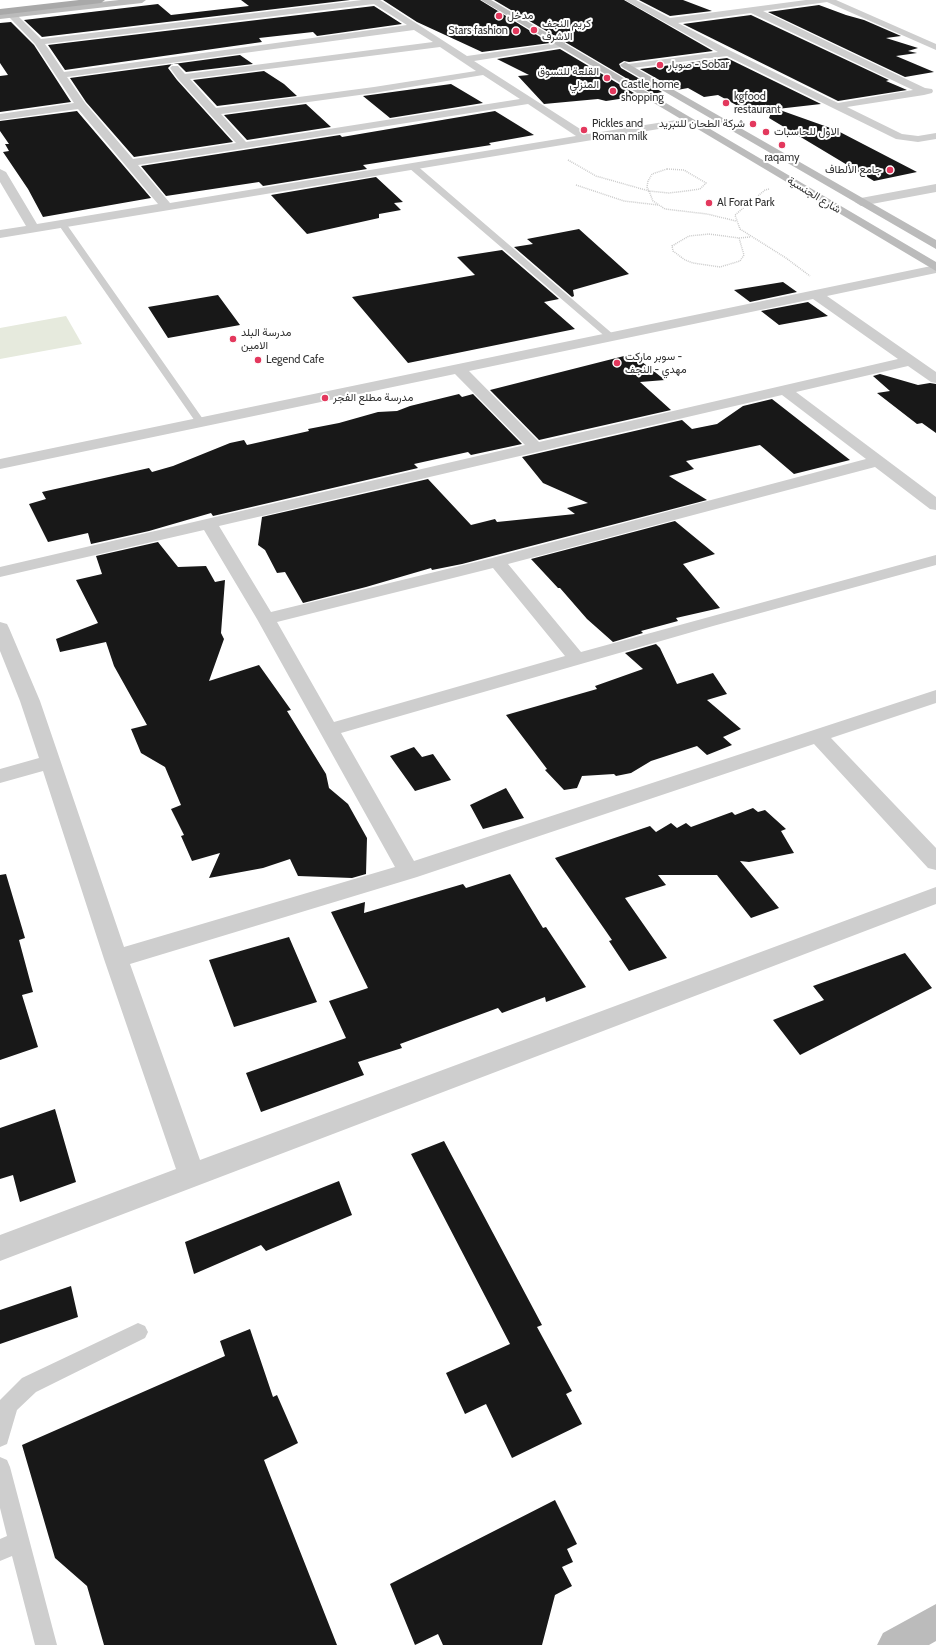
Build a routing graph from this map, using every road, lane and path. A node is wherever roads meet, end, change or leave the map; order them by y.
1 (23, 0) edge
2 (101, 0) edge
3 (142, 0) edge
4 (375, 0) edge
5 (485, 0) edge
6 (629, 0) edge
7 (827, 0) edge
8 (0, 3) edge
9 (753, 10) junction
10 (5, 13) edge
11 (669, 21) junction
12 (416, 28) junction
13 (39, 42) junction
14 (441, 44) junction
15 (562, 44) junction
16 (936, 47) edge
17 (728, 52) junction
18 (465, 59) junction
19 (167, 60) junction
20 (615, 60) dead end
21 (628, 67) junction
22 (485, 72) junction
23 (60, 75) junction
24 (182, 76) junction
25 (936, 90) edge
26 (924, 92) junction
27 (529, 101) junction
28 (81, 105) junction
29 (836, 106) junction
30 (213, 112) junction
31 (0, 117) edge
32 (689, 121) junction
33 (936, 136) edge
34 (585, 137) junction
35 (544, 144) junction
36 (243, 145) junction
37 (130, 163) junction
38 (412, 166) junction
39 (814, 173) junction
40 (783, 176) junction
41 (2, 178) edge
42 (576, 185) dead end
43 (833, 185) junction
44 (800, 187) junction
45 (936, 188) edge
46 (649, 191) junction
47 (861, 202) junction
48 (658, 205) junction
49 (167, 207) junction
50 (736, 221) junction
51 (62, 224) junction
52 (34, 229) junction
53 (0, 234) edge
54 (751, 237) junction
55 (739, 238) junction
56 (936, 245) edge
57 (936, 268) edge
58 (834, 291) junction
59 (817, 295) junction
60 (610, 337) junction
61 (910, 361) junction
62 (458, 368) junction
63 (936, 379) edge
64 (786, 391) junction
65 (200, 422) junction
66 (535, 447) junction
67 (878, 461) junction
68 (0, 464) edge
69 (936, 505) edge
70 (209, 524) junction
71 (936, 560) edge
72 (497, 562) junction
73 (0, 572) edge
74 (266, 619) junction
75 (0, 628) edge
76 (577, 659) junction
77 (936, 696) edge
78 (329, 730) junction
79 (817, 735) junction
80 (50, 762) junction
81 (0, 776) edge
82 (936, 862) edge
83 (409, 871) junction
84 (936, 895) edge
85 (116, 959) junction
86 (192, 1175) junction
87 (0, 1248) edge
88 (138, 1332) dead end
89 (0, 1437) edge
90 (0, 1467) edge
91 (19, 1542) junction
92 (0, 1550) edge
93 (933, 1629) edge
94 (46, 1645) edge
95 (895, 1645) edge

1 - 8 main road
2 - 10 main road
3 - 10 main road
4 - 12 street
4 - 13 street
5 - 15 main road, شارع الجنسية
6 - 11 street
7 - 9 street
7 - 16 street
9 - 11 street
9 - 26 street
10 - 13 street
11 - 17 street
12 - 14 street
12 - 19 street
13 - 23 street
14 - 18 street
14 - 24 street
15 - 18 street
15 - 32 main road, شارع الجنسية
17 - 21 street
17 - 29 street
18 - 22 street
19 - 23 street
19 - 24 street
20 - 21 main road, شارع الجنسية
21 - 39 main road, شارع الجنسية
22 - 27 street
22 - 30 street
23 - 28 street
24 - 30 street
25 - 26 street
26 - 29 street
27 - 34 street
27 - 36 street
28 - 31 street
28 - 37 street
29 - 33 street
30 - 36 street
32 - 34 street
32 - 40 main road, شارع الجنسية
34 - 35 street
35 - 38 street
35 - 46 path
36 - 37 street
37 - 49 street
38 - 49 street
38 - 60 lane
39 - 40 main road
39 - 43 main road, شارع الجنسية
40 - 44 main road, شارع الجنسية
41 - 52 street
42 - 48 path
43 - 44 main road
43 - 47 main road, شارع الجنسية
44 - 50 path
44 - 57 main road, شارع الجنسية
45 - 47 street
46 - 46 path
46 - 48 path
47 - 56 main road, شارع الجنسية
48 - 50 path
49 - 51 street
50 - 54 path
51 - 52 street
51 - 65 lane
52 - 53 street
54 - 55 path
54 - 58 path
55 - 55 path
57 - 58 street
58 - 59 street
59 - 60 street
59 - 61 street
60 - 62 street
61 - 63 street
61 - 64 street
62 - 65 street
62 - 66 street
64 - 66 street
64 - 67 street
65 - 68 street
66 - 70 street
67 - 69 street
67 - 72 street
70 - 73 street
70 - 74 street
71 - 76 street
72 - 74 street
72 - 76 street
74 - 78 street
75 - 80 street
76 - 78 street
77 - 79 street
78 - 83 street
79 - 82 street
79 - 83 street
80 - 81 street
80 - 85 street
83 - 85 street
84 - 86 street
85 - 86 street
86 - 87 street
88 - 89 lane
90 - 91 lane
91 - 92 lane
91 - 94 lane
93 - 95 main road

